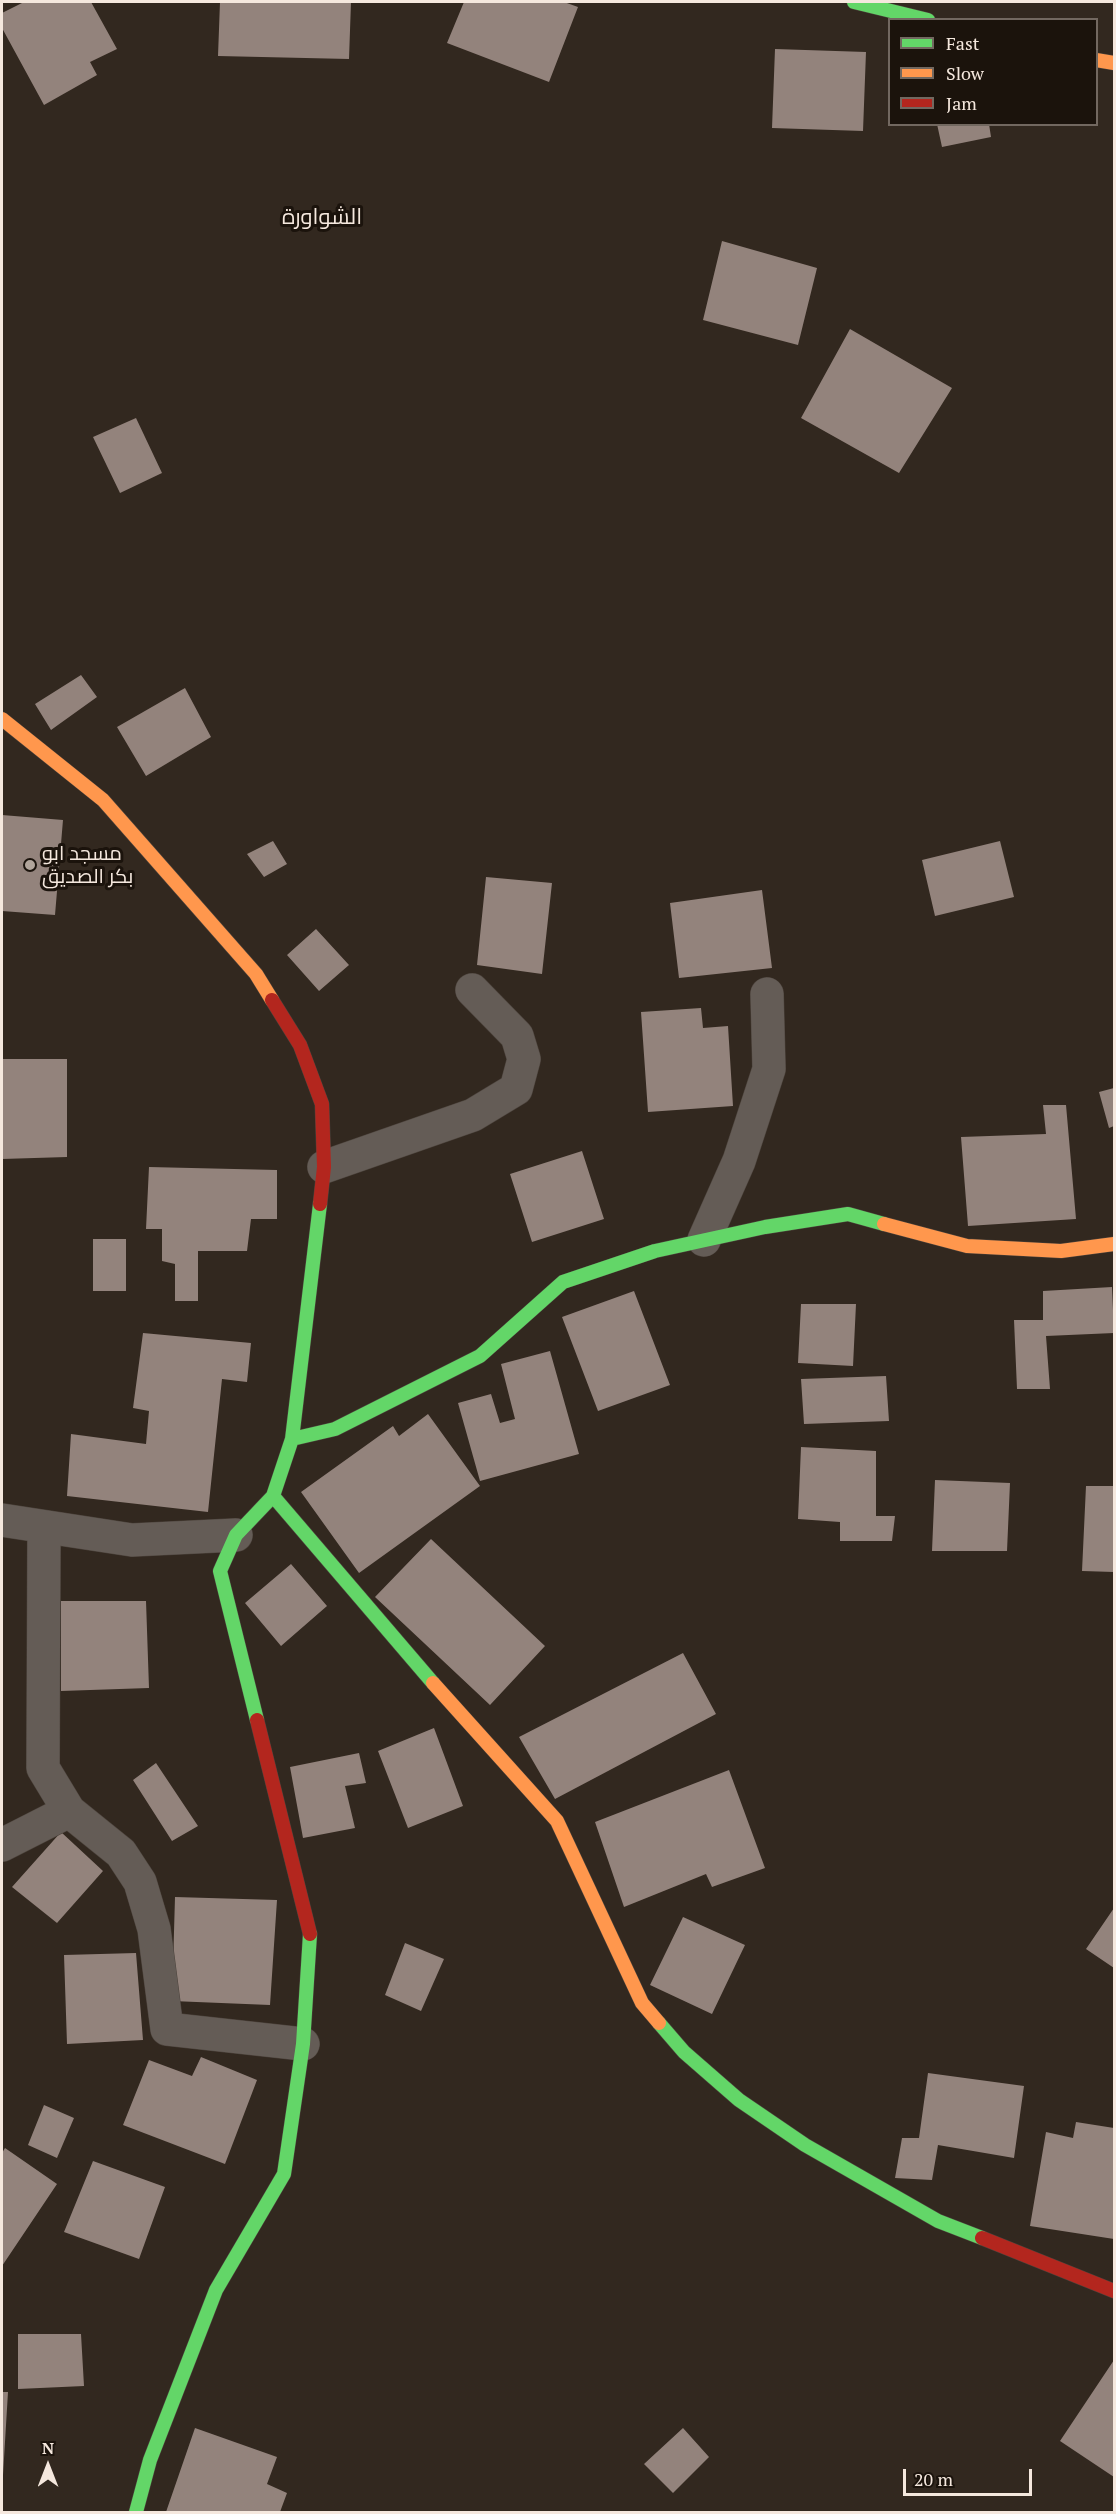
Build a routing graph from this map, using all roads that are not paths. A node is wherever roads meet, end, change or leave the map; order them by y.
1 (854, 2) edge
2 (920, 18) edge
3 (1098, 60) edge
4 (1114, 63) edge
5 (2, 718) edge
6 (472, 990) dead end
7 (767, 994) dead end
8 (324, 1167) junction
9 (704, 1240) junction
10 (1114, 1244) edge
11 (292, 1439) junction
12 (273, 1496) junction
13 (2, 1520) edge
14 (45, 1527) junction
15 (236, 1535) junction
16 (69, 1811) junction
17 (2, 1845) edge
18 (303, 2044) junction
19 (1114, 2291) edge
20 (136, 2512) edge

1 - 2 street
3 - 4 street
5 - 8 street
6 - 8 street
7 - 9 street
8 - 11 street
9 - 10 street
9 - 11 street
11 - 12 street
12 - 15 street
12 - 19 street
13 - 14 street
14 - 15 street
14 - 16 street
15 - 18 street
16 - 17 street
16 - 18 street
18 - 20 street

